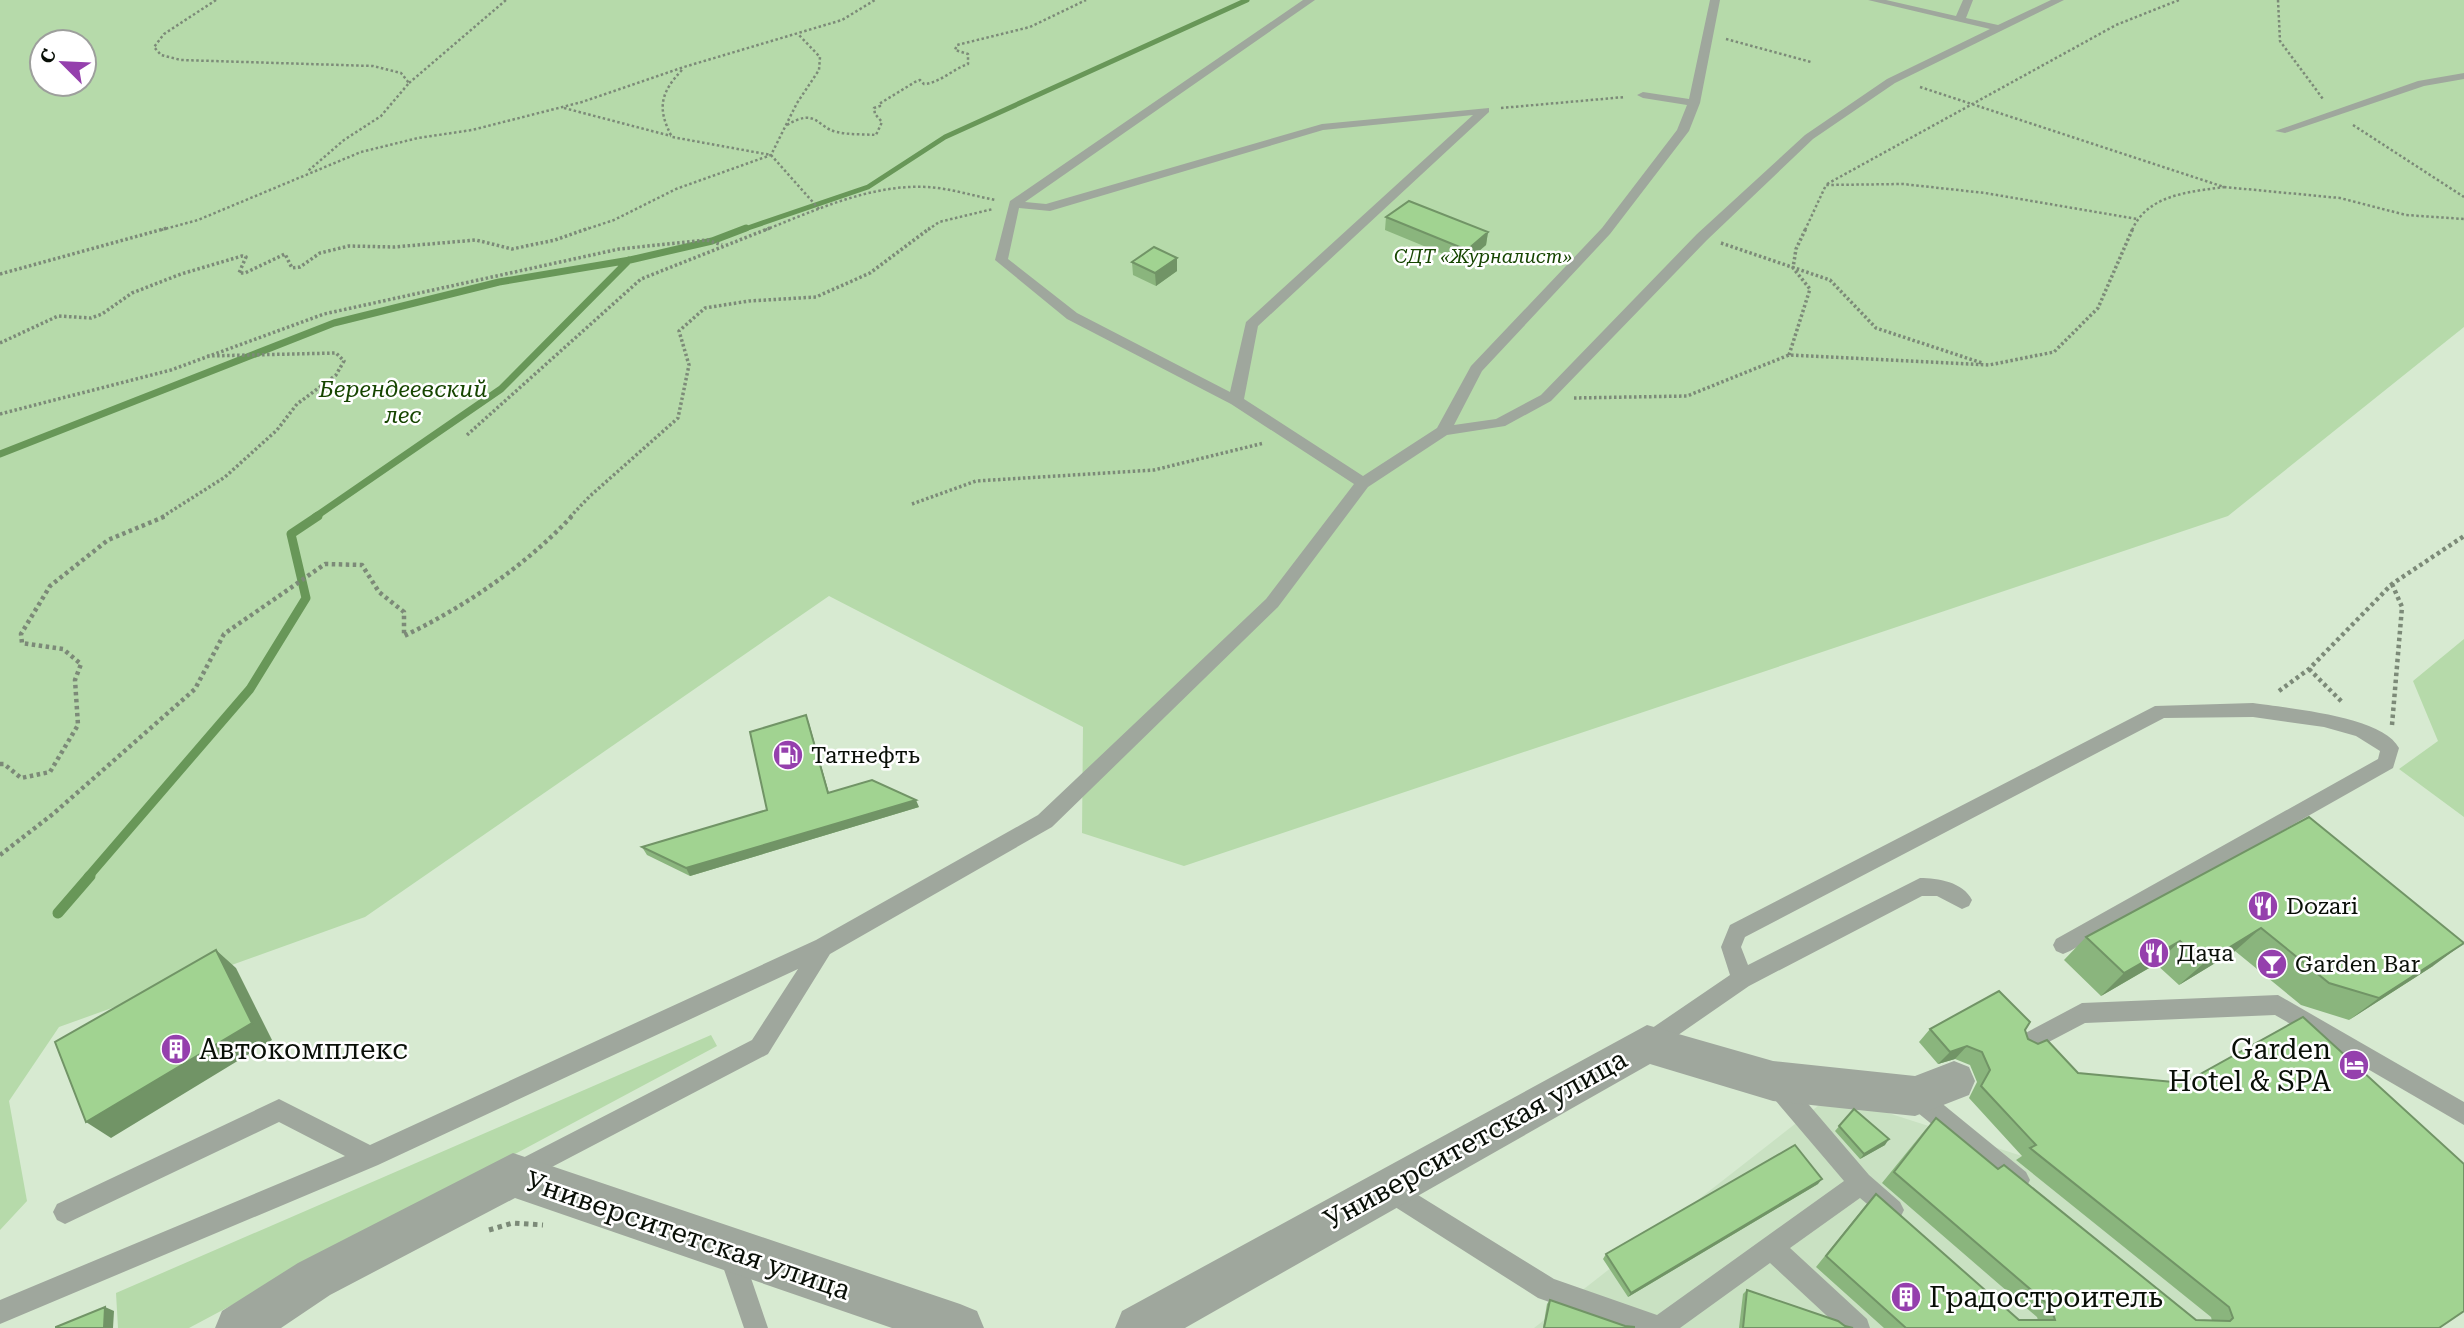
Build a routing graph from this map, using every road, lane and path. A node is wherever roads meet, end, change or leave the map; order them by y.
1 (216, 0) edge
2 (506, 0) edge
3 (874, 0) edge
4 (1086, 0) edge
5 (1310, 0) edge
6 (1714, 0) edge
7 (1873, 0) edge
8 (1968, 0) edge
9 (2059, 0) edge
10 (2179, 0) edge
11 (2278, 0) edge
12 (1960, 19) junction
13 (1997, 28) junction
14 (798, 34) junction
15 (1709, 34) junction
16 (2280, 41) dead end
17 (1811, 62) dead end
18 (684, 67) junction
19 (2464, 76) edge
20 (1891, 81) junction
21 (409, 83) junction
22 (1643, 95) joint
23 (1693, 103) junction
24 (1975, 105) junction
25 (562, 107) junction
26 (1485, 110) junction
27 (786, 125) junction
28 (2281, 131) dead end
29 (672, 136) junction
30 (771, 155) junction
31 (2427, 173) dead end
32 (305, 174) junction
33 (1826, 185) junction
34 (2224, 187) junction
35 (2464, 197) edge
36 (1014, 204) junction
37 (819, 209) junction
38 (2137, 219) junction
39 (2464, 219) edge
40 (1702, 237) junction
41 (722, 245) junction
42 (1793, 268) junction
43 (0, 274) edge
44 (0, 343) edge
45 (1789, 355) junction
46 (206, 356) junction
47 (1989, 365) junction
48 (1546, 398) junction
49 (1236, 401) junction
50 (0, 414) edge
51 (1443, 431) junction
52 (467, 435) dead end
53 (1292, 436) junction
54 (1363, 484) junction
55 (912, 504) dead end
56 (2464, 536) edge
57 (2392, 584) junction
58 (2309, 669) junction
59 (2345, 704) dead end
60 (2253, 710) junction
61 (2390, 748) junction
62 (0, 764) edge
63 (0, 855) edge
64 (1962, 900) dead end
65 (2063, 945) dead end
66 (823, 947) junction
67 (1742, 979) junction
68 (1647, 1044) junction
69 (2026, 1044) edge
70 (1773, 1081) junction
71 (1934, 1089) joint
72 (2464, 1114) edge
73 (370, 1157) junction
74 (513, 1175) junction
75 (1861, 1183) junction
76 (1386, 1188) junction
77 (2031, 1191) edge
78 (65, 1212) dead end
79 (550, 1225) dead end
80 (1912, 1228) edge
81 (480, 1232) dead end
82 (1771, 1247) junction
83 (729, 1251) junction
84 (0, 1312) edge
85 (239, 1328) edge
86 (756, 1328) edge
87 (960, 1328) edge
88 (1139, 1328) edge
89 (1659, 1328) edge
90 (1857, 1328) edge

1 - 21 path
2 - 21 path
3 - 14 path
4 - 27 path
5 - 36 lane
6 - 15 lane
7 - 12 lane
8 - 12 lane
9 - 13 lane
10 - 24 path
11 - 16 path
12 - 13 lane
13 - 20 lane
14 - 18 path
14 - 27 path
15 - 17 path
15 - 23 lane
18 - 25 path
18 - 29 path
19 - 28 lane
20 - 24 path
20 - 40 lane
21 - 32 path
22 - 23 lane
22 - 26 path
23 - 51 lane
24 - 33 path
24 - 34 path
25 - 29 path
25 - 32 path
26 - 36 lane
26 - 49 lane
27 - 30 path
29 - 30 path
30 - 37 path
30 - 44 path
31 - 35 path
32 - 43 path
33 - 38 path
33 - 42 path
34 - 38 path
34 - 39 path
36 - 37 path
36 - 49 lane
36 - 63 path
37 - 41 path
38 - 47 path
40 - 42 path
40 - 48 lane
41 - 46 path
41 - 52 path
42 - 45 path
42 - 47 path
45 - 47 path
45 - 48 path
46 - 50 path
46 - 62 path
48 - 51 lane
49 - 53 lane
51 - 54 lane
53 - 54 lane
53 - 55 path
54 - 66 lane
56 - 57 path
57 - 58 path
57 - 61 path
58 - 59 path
58 - 60 path
60 - 61 lane
60 - 67 lane
61 - 65 lane
64 - 67 lane
66 - 73 lane
66 - 74 lane
67 - 68 lane
68 - 70 street, Университетская улица
68 - 76 street, Университетская улица
69 - 72 lane
70 - 71 street, Университетская улица
70 - 75 lane
71 - 77 lane
73 - 78 lane
73 - 84 lane
74 - 83 street, Университетская улица
74 - 85 street, Университетская улица
75 - 80 lane
75 - 82 lane
76 - 88 street, Университетская улица
76 - 89 lane
79 - 81 path
82 - 89 lane
82 - 90 lane
83 - 86 lane
83 - 87 street, Университетская улица

